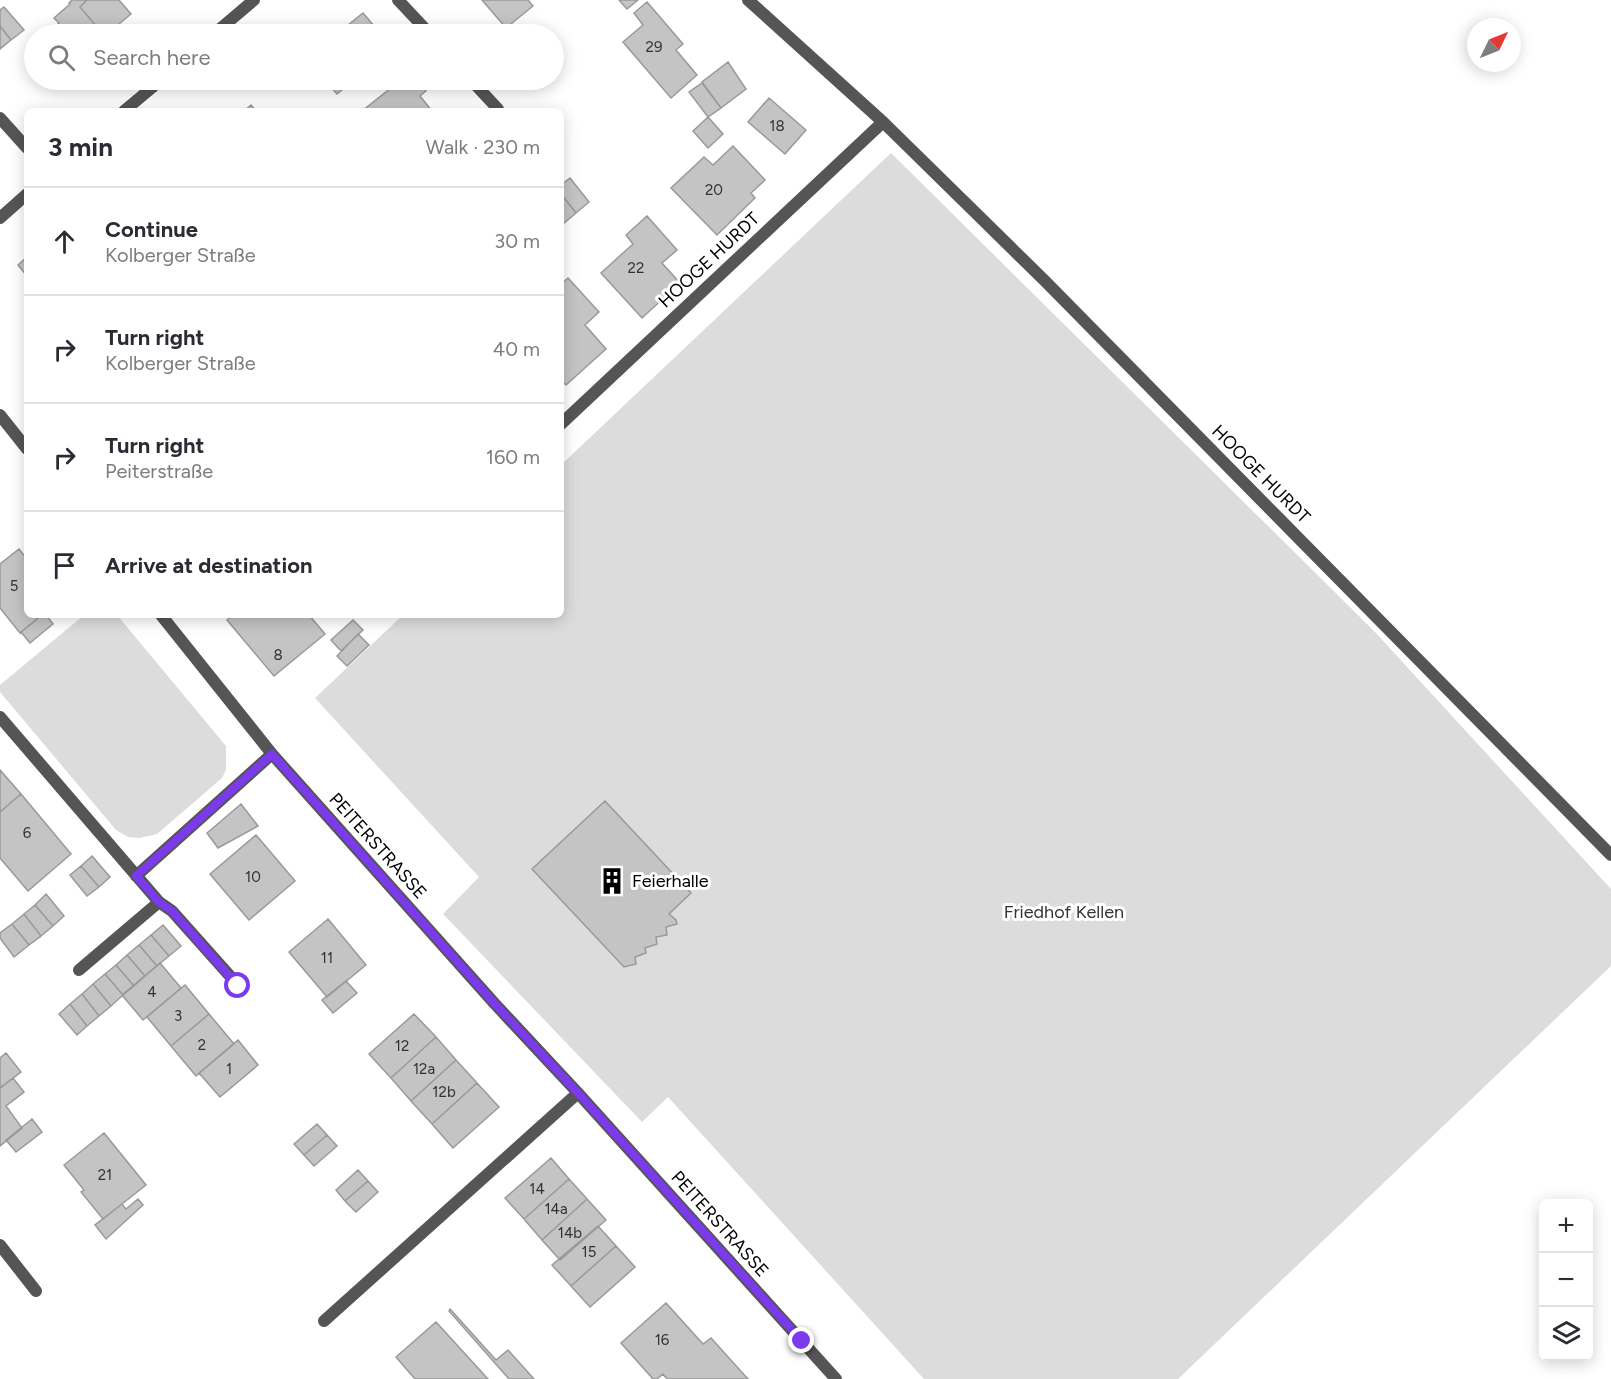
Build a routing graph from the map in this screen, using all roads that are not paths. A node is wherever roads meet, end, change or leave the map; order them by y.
1 (254, 0) edge
2 (398, 0) edge
3 (748, 0) edge
4 (226, 24) edge
5 (421, 24) edge
6 (149, 90) edge
7 (480, 90) edge
8 (128, 108) edge
9 (497, 108) edge
10 (0, 118) edge
11 (883, 122) junction
12 (24, 145) edge
13 (24, 197) edge
14 (0, 218) edge
15 (0, 415) edge
16 (564, 421) edge
17 (24, 445) edge
18 (163, 618) edge
19 (0, 717) edge
20 (272, 754) junction
21 (1611, 855) edge
22 (136, 876) junction
23 (159, 902) junction
24 (79, 970) dead end
25 (238, 986) dead end
26 (578, 1093) junction
27 (0, 1245) edge
28 (36, 1292) dead end
29 (324, 1321) dead end
30 (836, 1379) edge

1 - 4 street
2 - 5 street
3 - 11 street, HOOGE HURDT
6 - 8 street
7 - 9 street
10 - 12 street
11 - 16 street, HOOGE HURDT
11 - 21 street, HOOGE HURDT
13 - 14 street
15 - 17 street
18 - 20 street, PEITERSTRASSE
19 - 22 street
20 - 22 street
20 - 26 street, PEITERSTRASSE
22 - 23 street
23 - 24 street
23 - 25 street
26 - 29 street
26 - 30 street, PEITERSTRASSE
27 - 28 street

